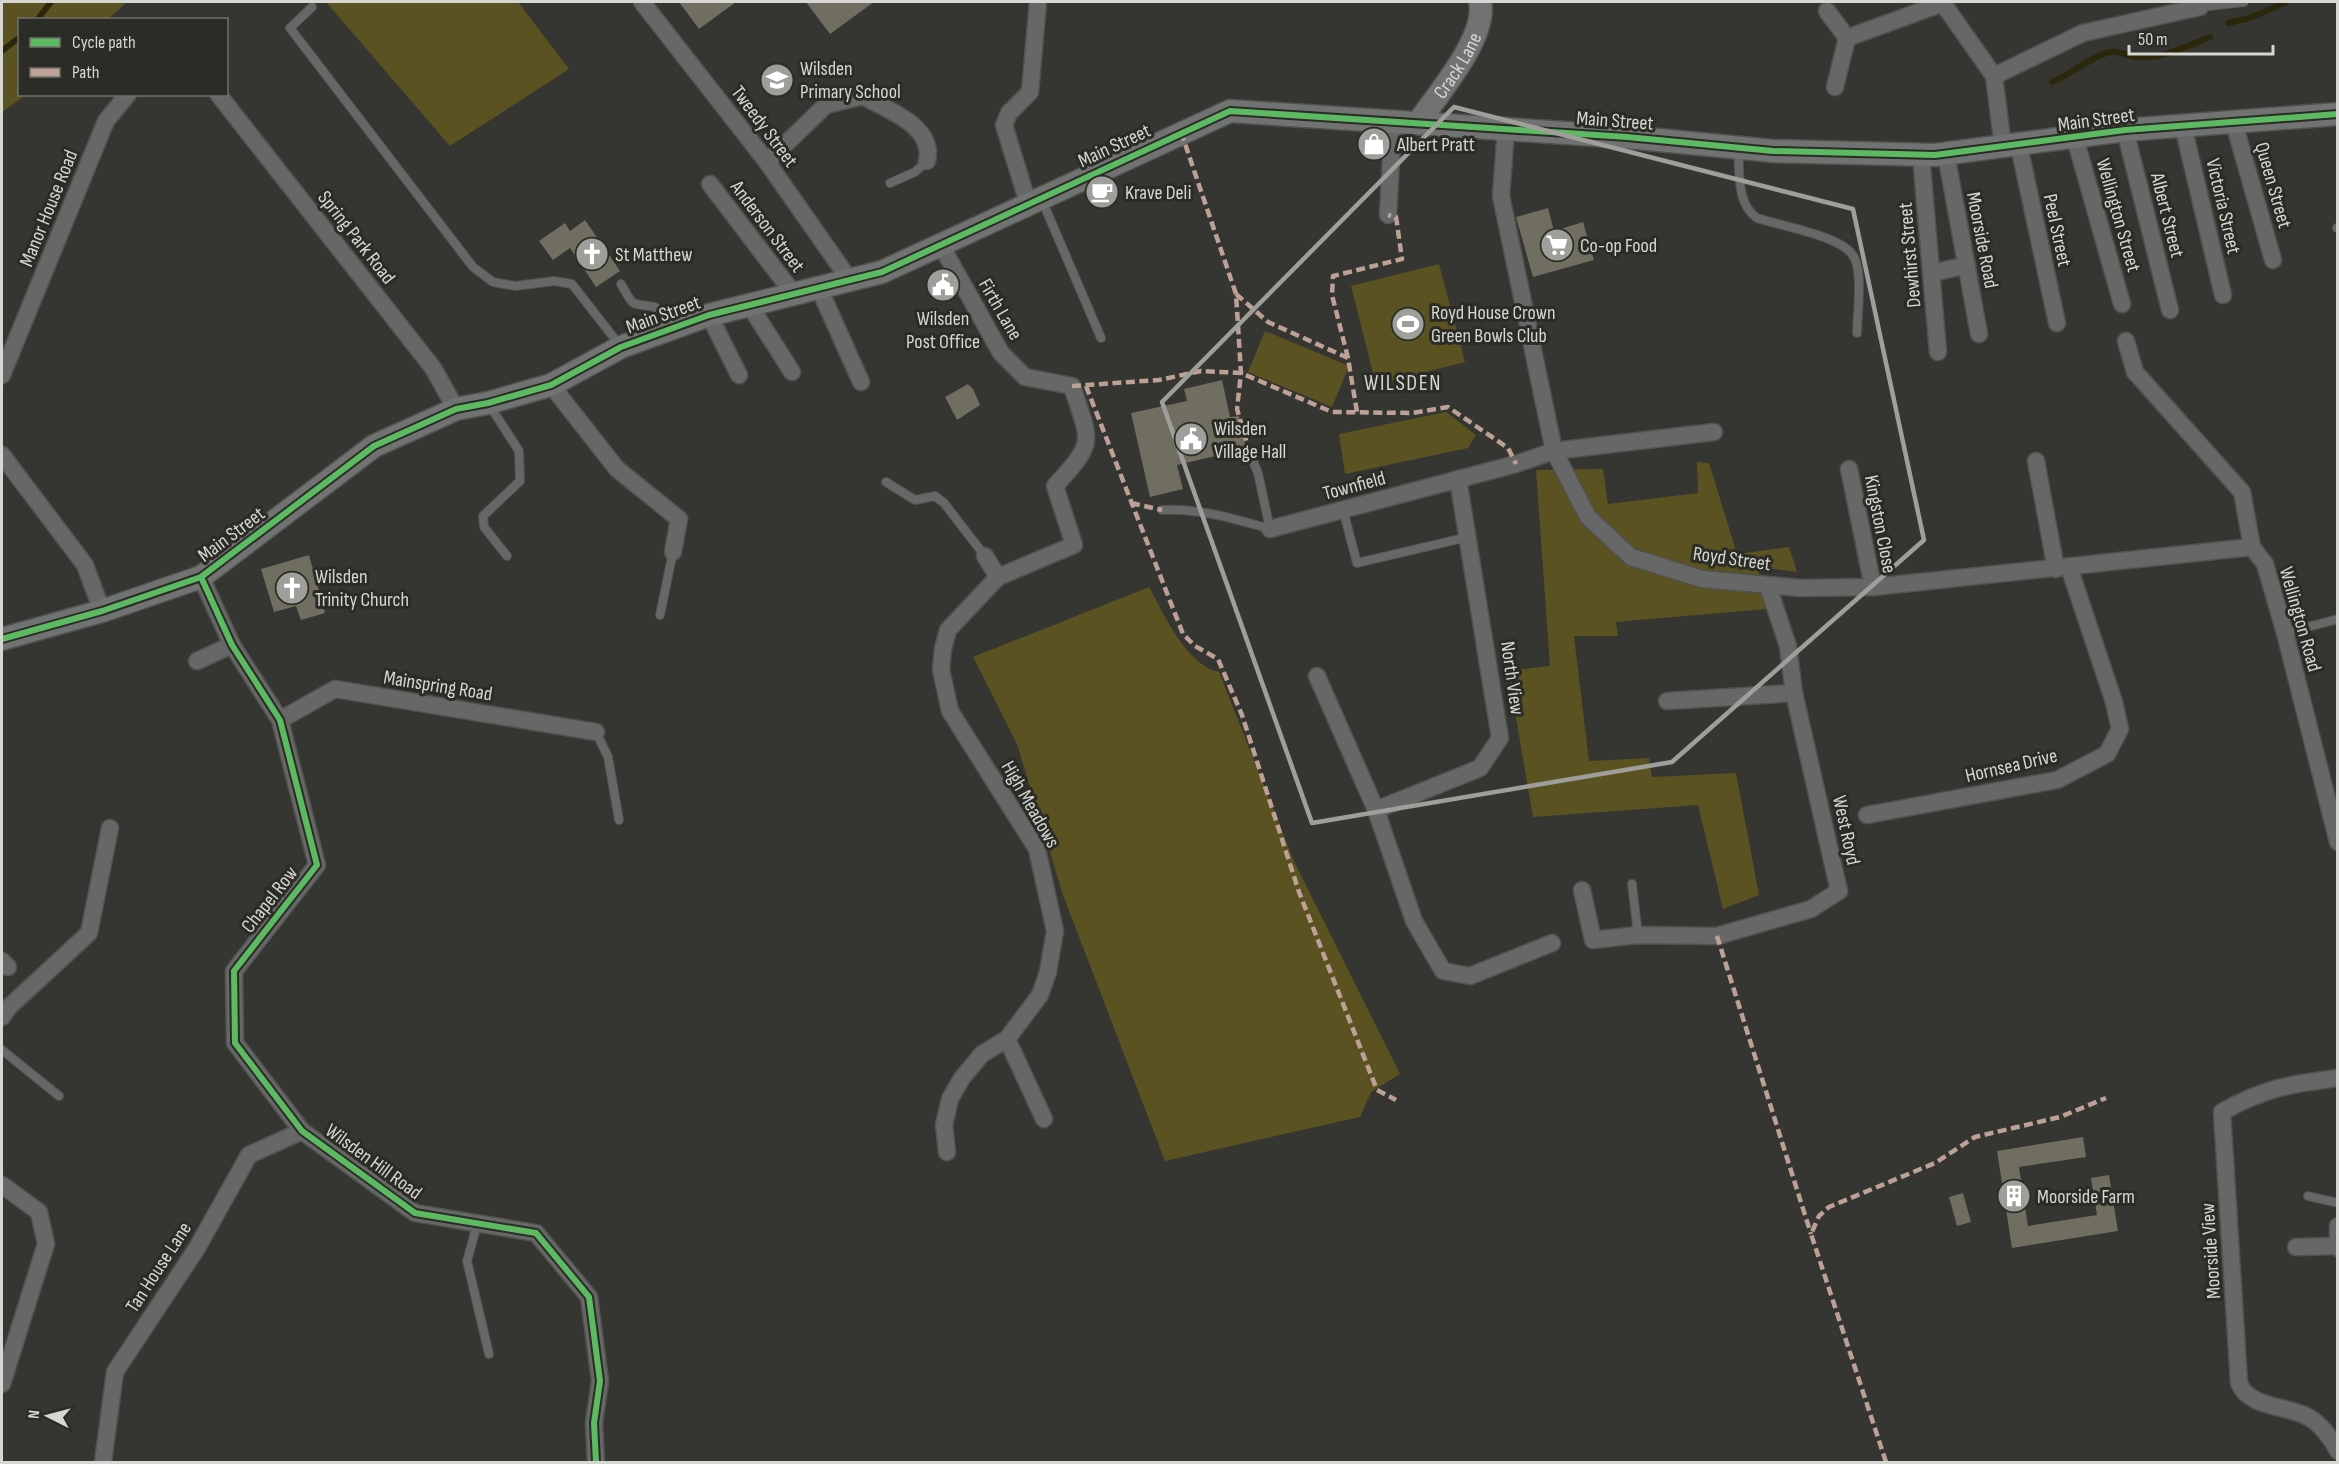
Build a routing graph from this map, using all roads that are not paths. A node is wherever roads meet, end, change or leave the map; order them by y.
1 (642, 2) edge
2 (1038, 2) edge
3 (1480, 2) edge
4 (1942, 2) edge
5 (2244, 2) edge
6 (2201, 4) edge
7 (312, 7) dead end
8 (1827, 11) dead end
9 (1847, 38) junction
10 (1994, 76) junction
11 (1835, 87) dead end
12 (126, 96) edge
13 (220, 96) edge
14 (2337, 114) edge
15 (1393, 122) junction
16 (1418, 123) junction
17 (2235, 123) junction
18 (2183, 126) junction
19 (1506, 129) junction
20 (2125, 130) junction
21 (2075, 138) junction
22 (2011, 146) junction
23 (1738, 148) junction
24 (1946, 154) junction
25 (1921, 155) junction
26 (927, 161) joint
27 (767, 162) junction
28 (890, 183) dead end
29 (710, 184) dead end
30 (1035, 201) junction
31 (1388, 215) dead end
32 (942, 247) junction
33 (2273, 260) dead end
34 (1967, 265) junction
35 (1932, 273) junction
36 (849, 279) junction
37 (621, 284) dead end
38 (818, 286) junction
39 (793, 293) junction
40 (2223, 295) dead end
41 (2122, 304) dead end
42 (750, 306) junction
43 (2170, 310) dead end
44 (709, 315) junction
45 (2057, 323) dead end
46 (670, 329) junction
47 (1857, 333) dead end
48 (1979, 334) dead end
49 (1101, 338) dead end
50 (2126, 341) dead end
51 (621, 347) junction
52 (1938, 352) dead end
53 (792, 372) dead end
54 (2, 375) edge
55 (739, 375) dead end
56 (861, 382) dead end
57 (551, 385) junction
58 (488, 403) junction
59 (456, 409) junction
60 (1714, 432) dead end
61 (1554, 451) junction
62 (1250, 454) dead end
63 (2, 455) edge
64 (2036, 461) dead end
65 (1849, 469) dead end
66 (1458, 479) junction
67 (886, 482) dead end
68 (1162, 510) dead end
69 (1343, 510) junction
70 (1270, 529) junction
71 (1469, 537) junction
72 (2252, 547) junction
73 (673, 552) joint
74 (507, 556) dead end
75 (985, 556) joint
76 (2062, 568) junction
77 (998, 577) junction
78 (201, 578) junction
79 (1768, 586) junction
80 (1873, 587) junction
81 (102, 611) junction
82 (660, 615) dead end
83 (2337, 619) edge
84 (2285, 633) junction
85 (2, 639) edge
86 (232, 645) junction
87 (197, 661) dead end
88 (1317, 676) dead end
89 (1794, 693) junction
90 (1667, 701) dead end
91 (280, 720) junction
92 (596, 732) joint
93 (1376, 810) junction
94 (1867, 815) dead end
95 (619, 820) dead end
96 (110, 828) dead end
97 (2337, 842) edge
98 (1632, 884) dead end
99 (1582, 890) dead end
100 (1638, 934) junction
101 (1552, 943) dead end
102 (2, 1017) edge
103 (1007, 1039) junction
104 (2, 1050) edge
105 (2337, 1078) edge
106 (59, 1096) dead end
107 (1044, 1119) dead end
108 (302, 1131) junction
109 (948, 1152) dead end
110 (2, 1185) edge
111 (2308, 1196) dead end
112 (2337, 1203) edge
113 (477, 1225) junction
114 (2337, 1226) edge
115 (2296, 1247) dead end
116 (2337, 1247) edge
117 (489, 1354) dead end
118 (2, 1384) edge
119 (2337, 1451) edge
120 (103, 1462) edge
121 (596, 1462) edge

1 - 27 street, Tweedy Street
2 - 30 street
3 - 16 street, Crack Lane
4 - 9 street
4 - 10 street
5 - 6 lane
6 - 10 street
7 - 51 lane
8 - 9 street
9 - 11 street
10 - 22 street, Peel Street
12 - 54 street, Manor House Road
13 - 59 street, Spring Park Road
14 - 17 street, Main Street
15 - 16 street, Main Street
15 - 30 street, Main Street
15 - 31 street
16 - 19 street, Main Street
17 - 18 street, Main Street
17 - 33 street, Queen Street
18 - 20 street, Main Street
18 - 40 street, Victoria Street
19 - 23 street, Main Street
19 - 61 street, Royd Street
20 - 21 street, Main Street
20 - 43 street, Albert Street
21 - 22 street, Main Street
21 - 41 street, Wellington Street
22 - 24 street, Main Street
22 - 45 street, Peel Street
23 - 25 street, Main Street
23 - 47 lane
24 - 25 street, Main Street
24 - 34 street, Moorside Road
25 - 35 street, Dewhirst Street
26 - 27 street
26 - 28 lane
27 - 36 street, Tweedy Street
29 - 39 street, Anderson Street
30 - 32 street, Main Street
30 - 49 lane
32 - 36 street, Main Street
32 - 77 street, Firth Lane
34 - 35 street
34 - 48 street, Moorside Road
35 - 52 street, Dewhirst Street
36 - 38 street, Main Street
37 - 46 lane
38 - 39 street, Main Street
38 - 56 street
39 - 42 street, Main Street
42 - 44 street, Main Street
42 - 53 street
44 - 46 street, Main Street
44 - 55 street
46 - 51 street, Main Street
50 - 72 street, Wellington Road
51 - 57 street, Main Street
57 - 58 street, Main Street
57 - 73 street
58 - 59 street, Main Street
58 - 74 lane
59 - 78 street, Main Street
60 - 61 street, Townfield
61 - 66 street, Townfield
61 - 79 street, Royd Street
62 - 70 lane
63 - 81 street
64 - 76 street, Hornsea Drive
65 - 80 street, Kingston Close
66 - 69 street, Townfield
66 - 71 street, North View
67 - 75 lane
68 - 70 lane, Townfield
69 - 70 street, Townfield
69 - 71 lane
71 - 93 street, North View
72 - 76 street, Royd Street
72 - 84 street, Wellington Road
73 - 82 lane
75 - 77 street
76 - 80 street, Royd Street
76 - 94 street, Hornsea Drive
77 - 103 street, High Meadows
78 - 81 street, Main Street
78 - 86 street, Chapel Row
79 - 80 street, Royd Street
79 - 89 street, West Royd
81 - 85 street, Main Street
83 - 84 lane
84 - 97 street, Wellington Road
86 - 87 street
86 - 91 street, Chapel Row
88 - 93 street
89 - 90 street
89 - 100 street, West Royd
91 - 92 street, Mainspring Road
91 - 108 street, Chapel Row
92 - 95 lane
93 - 101 street
96 - 102 street
98 - 100 lane
99 - 100 street, West Royd
103 - 107 street
103 - 109 street, High Meadows
104 - 106 lane
105 - 119 street, Moorside View
108 - 113 street, Wilsden Hill Road
108 - 120 street, Tan House Lane
110 - 118 street
111 - 112 lane
113 - 117 lane
113 - 121 street, Wilsden Hill Road
114 - 116 street
115 - 116 street

